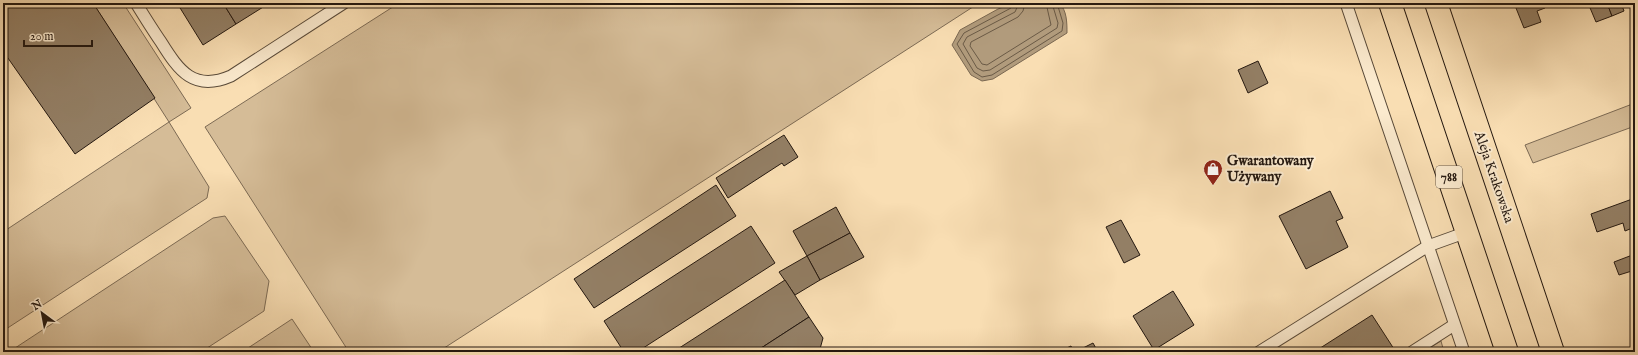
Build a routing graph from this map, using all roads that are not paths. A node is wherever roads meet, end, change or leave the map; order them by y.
1 (136, 3) edge
2 (344, 3) edge
3 (1346, 3) edge
4 (1390, 3) edge
5 (1436, 3) edge
6 (1467, 232) junction
7 (1428, 246) junction
8 (1454, 325) junction
9 (1258, 352) edge
10 (1412, 352) edge
11 (1464, 352) edge
12 (1507, 352) edge
13 (1553, 352) edge

1 - 2 lane
3 - 7 lane
4 - 6 main road, 788
5 - 13 main road, Aleja Krakowska
6 - 7 lane
6 - 12 main road, 788
7 - 8 lane
7 - 9 lane
8 - 10 lane
8 - 11 lane

